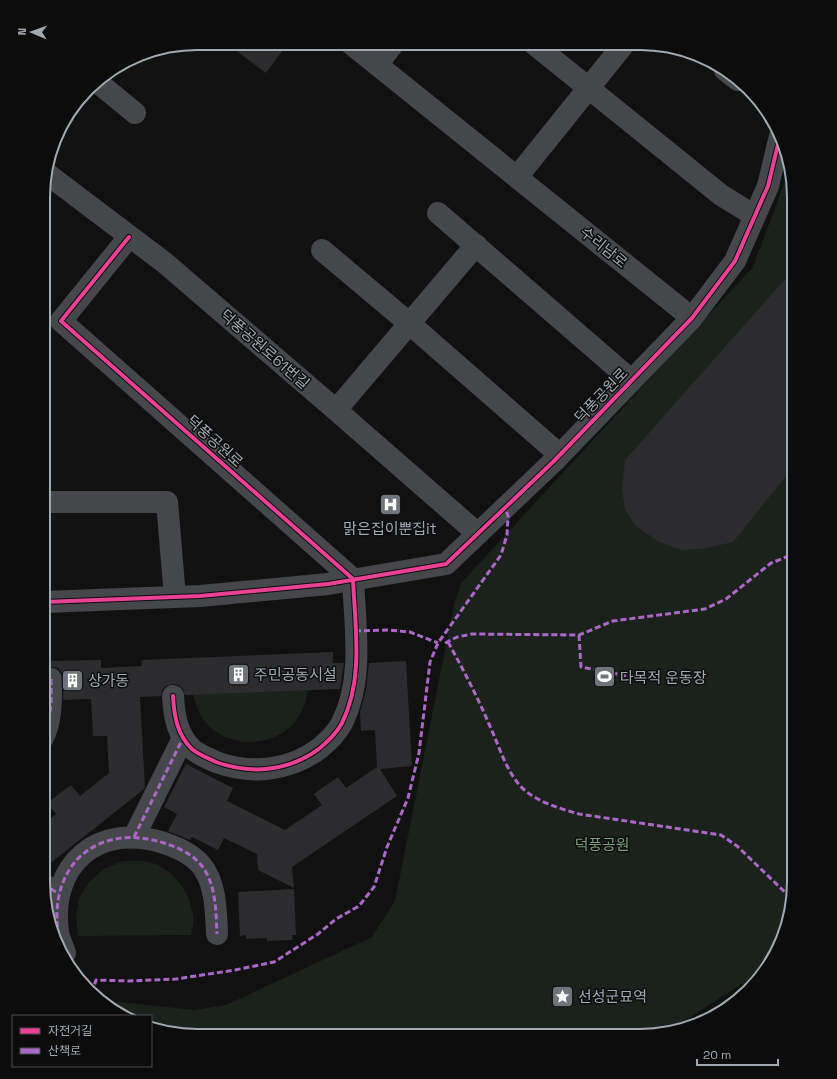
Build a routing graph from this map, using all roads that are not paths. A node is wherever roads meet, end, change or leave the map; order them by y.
1 (359, 50) edge
2 (388, 50) edge
3 (542, 50) edge
4 (619, 50) edge
5 (377, 65) junction
6 (102, 86) edge
7 (589, 88) junction
8 (136, 113) dead end
9 (778, 146) edge
10 (51, 177) edge
11 (517, 177) junction
12 (438, 213) dead end
13 (755, 216) junction
14 (129, 237) junction
15 (476, 245) junction
16 (322, 250) dead end
17 (692, 318) junction
18 (410, 324) junction
19 (631, 380) junction
20 (336, 410) junction
21 (560, 455) junction
22 (50, 502) edge
23 (478, 534) junction
24 (352, 579) junction
25 (175, 597) junction
26 (50, 602) edge
27 (51, 679) dead end
28 (173, 696) dead end
29 (50, 715) edge
30 (183, 738) junction
31 (134, 837) junction
32 (51, 889) edge
33 (59, 931) edge
34 (217, 934) dead end

1 - 5 street, 수리남로
2 - 5 street
3 - 7 street
4 - 7 street
5 - 11 street, 수리남로
6 - 8 street
7 - 11 street
7 - 13 street
9 - 13 street, 덕풍공원로
10 - 14 street, 덕풍공원로61번길
11 - 17 street, 수리남로
12 - 15 street, 덕풍공원로
13 - 17 street, 덕풍공원로
14 - 20 street, 덕풍공원로61번길
14 - 24 street, 덕풍공원로
15 - 18 street
15 - 19 street, 덕풍공원로
16 - 18 street
17 - 19 street, 덕풍공원로
18 - 20 street
18 - 21 street
19 - 21 street, 덕풍공원로
20 - 23 street, 덕풍공원로61번길
21 - 23 street, 덕풍공원로
22 - 25 street
23 - 24 street, 덕풍공원로
24 - 25 street, 덕풍공원로
24 - 30 street
25 - 26 street, 덕풍공원로
27 - 29 street
28 - 30 street
30 - 31 street
31 - 32 street
31 - 34 street
32 - 33 street

